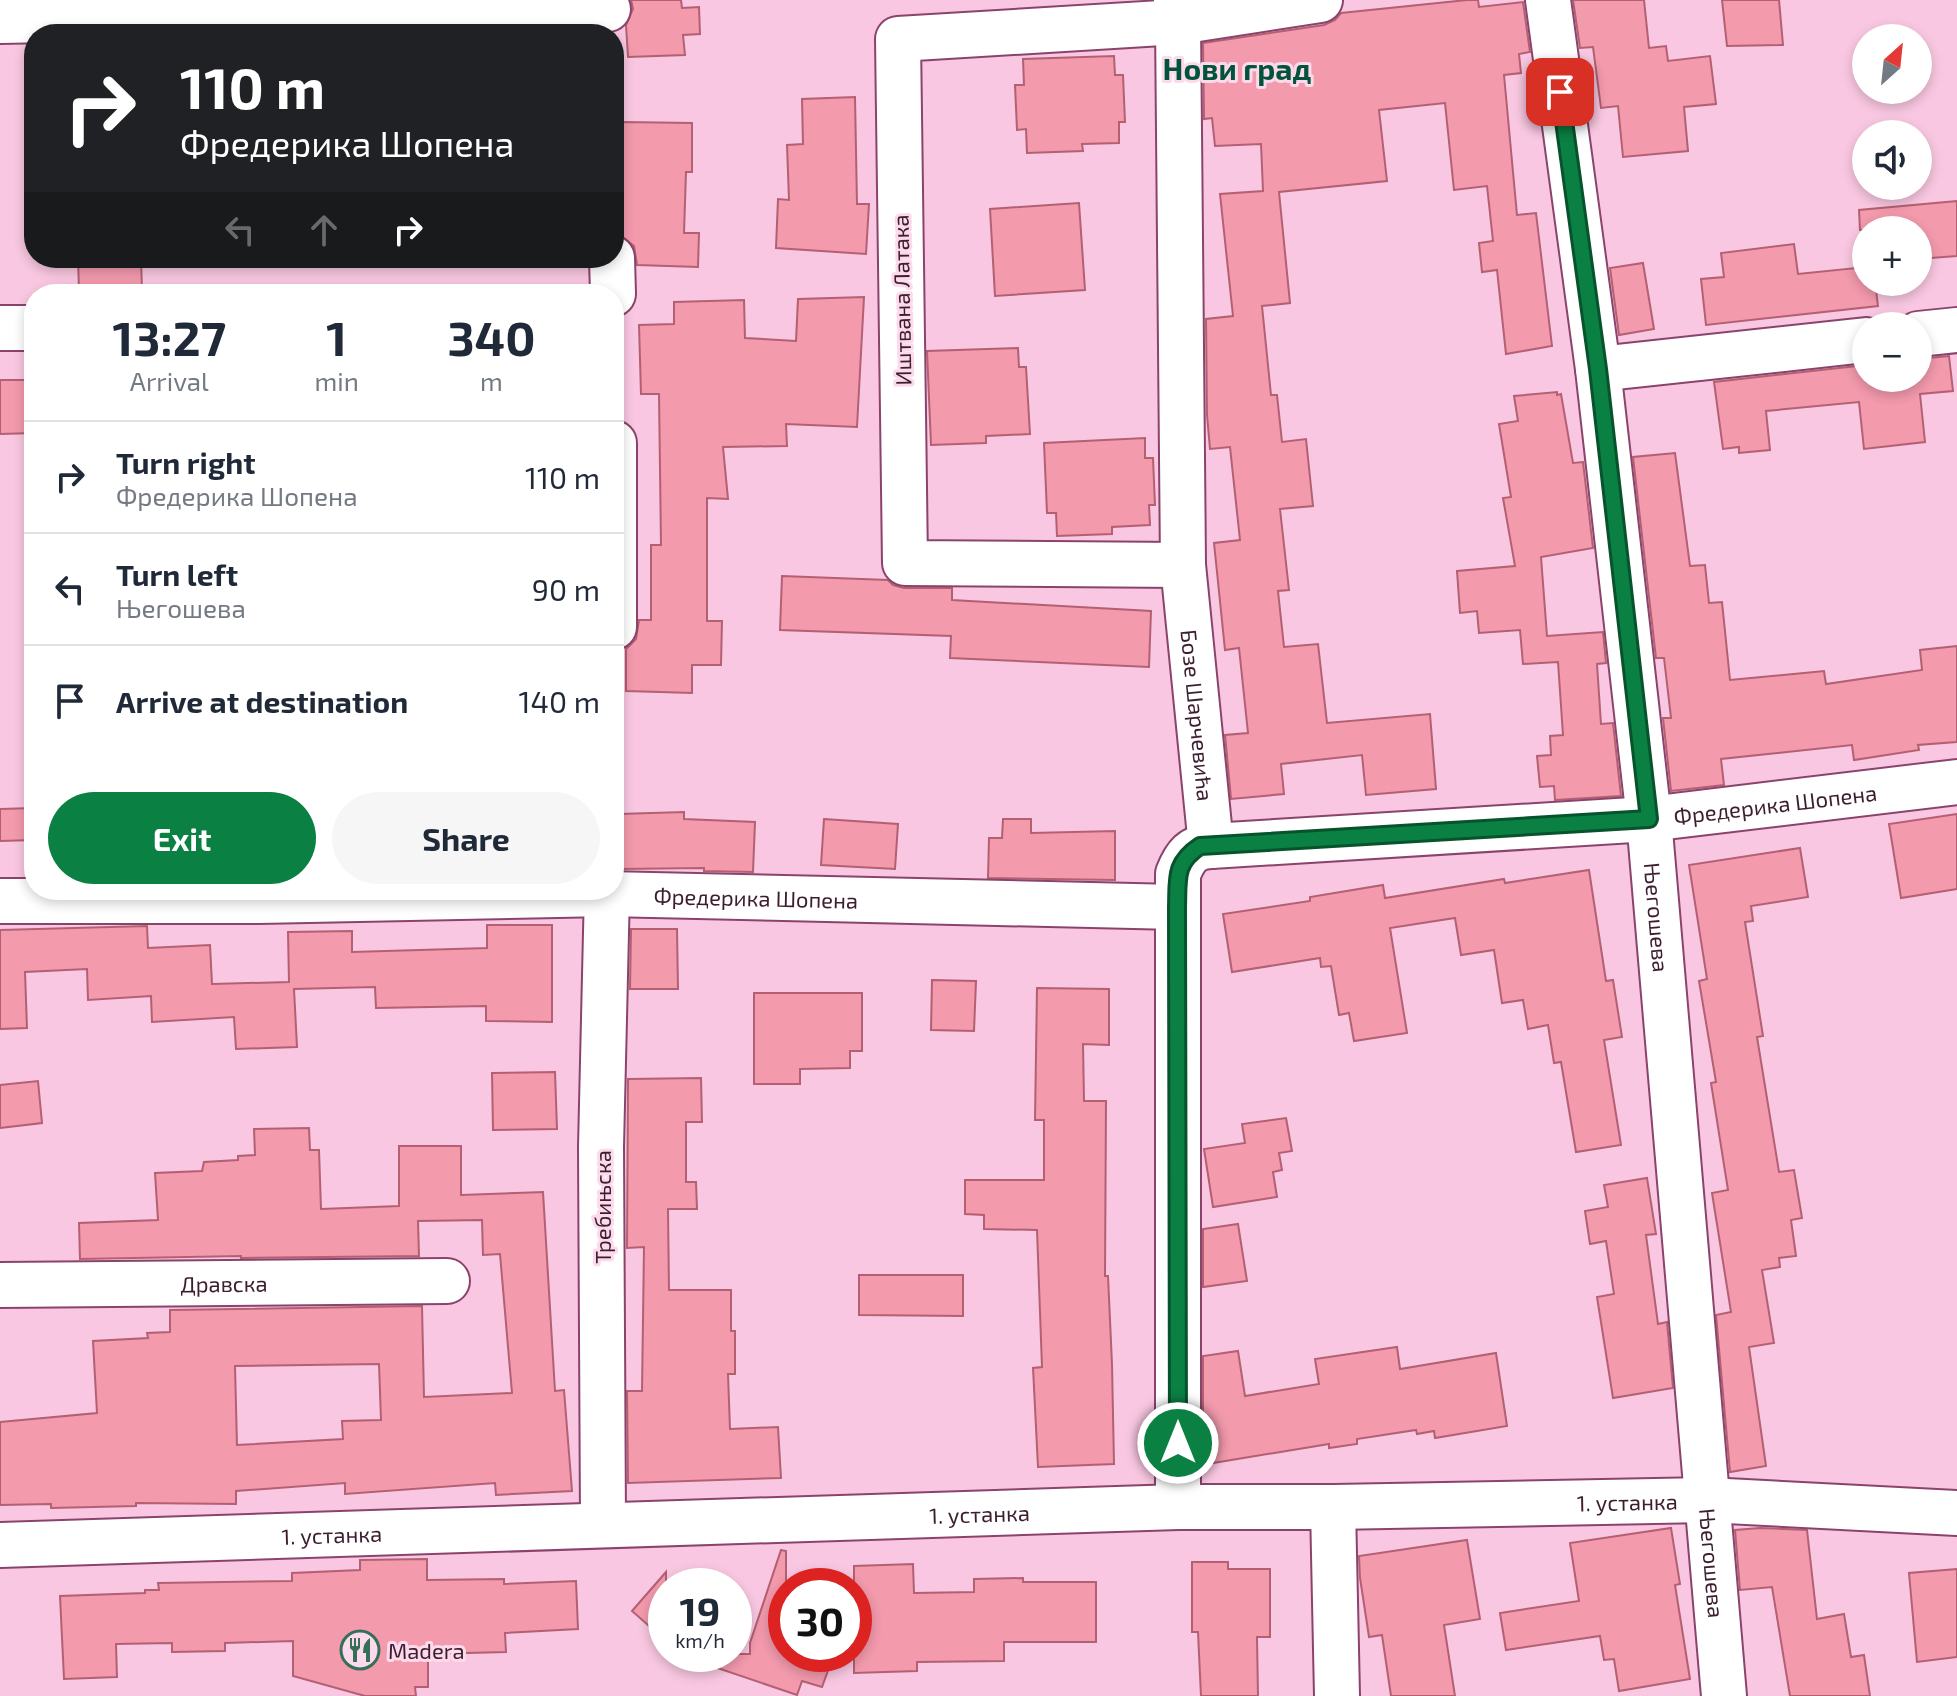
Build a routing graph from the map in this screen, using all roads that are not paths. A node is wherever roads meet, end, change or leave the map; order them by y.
1 (1320, 0) edge
2 (1548, 0) edge
3 (1177, 11) edge
4 (608, 14) edge
5 (0, 21) edge
6 (0, 328) edge
7 (24, 328) edge
8 (1957, 330) edge
9 (1932, 333) edge
10 (1852, 342) edge
11 (1598, 369) junction
12 (1183, 565) junction
13 (1957, 782) edge
14 (1649, 819) junction
15 (1211, 846) junction
16 (624, 892) edge
17 (298, 900) edge
18 (607, 900) edge
19 (0, 901) edge
20 (1177, 907) junction
21 (447, 1281) dead end
22 (0, 1285) edge
23 (1707, 1500) junction
24 (1178, 1507) junction
25 (1333, 1507) junction
26 (1957, 1513) edge
27 (603, 1523) junction
28 (0, 1545) edge
29 (1337, 1696) edge
30 (1724, 1696) edge

1 - 3 street
2 - 11 street, Његошева
3 - 12 street, Бозе Шарчевића
3 - 12 street, Иштвана Латака
4 - 5 street
6 - 7 street
8 - 9 street
10 - 11 street
11 - 14 street, Његошева
12 - 15 street, Бозе Шарчевића
13 - 14 street, Фредерика Шопена
14 - 15 street, Фредерика Шопена
14 - 23 street, Његошева
15 - 20 street
16 - 20 street, Фредерика Шопена
17 - 19 street, Фредерика Шопена
18 - 27 street, Требињска
20 - 24 street
21 - 22 street, Дравска
23 - 25 street, 1. устанка
23 - 26 street, 1. устанка
23 - 30 street, Његошева
24 - 25 street, 1. устанка
24 - 27 street, 1. устанка
25 - 29 street
27 - 28 street, 1. устанка

